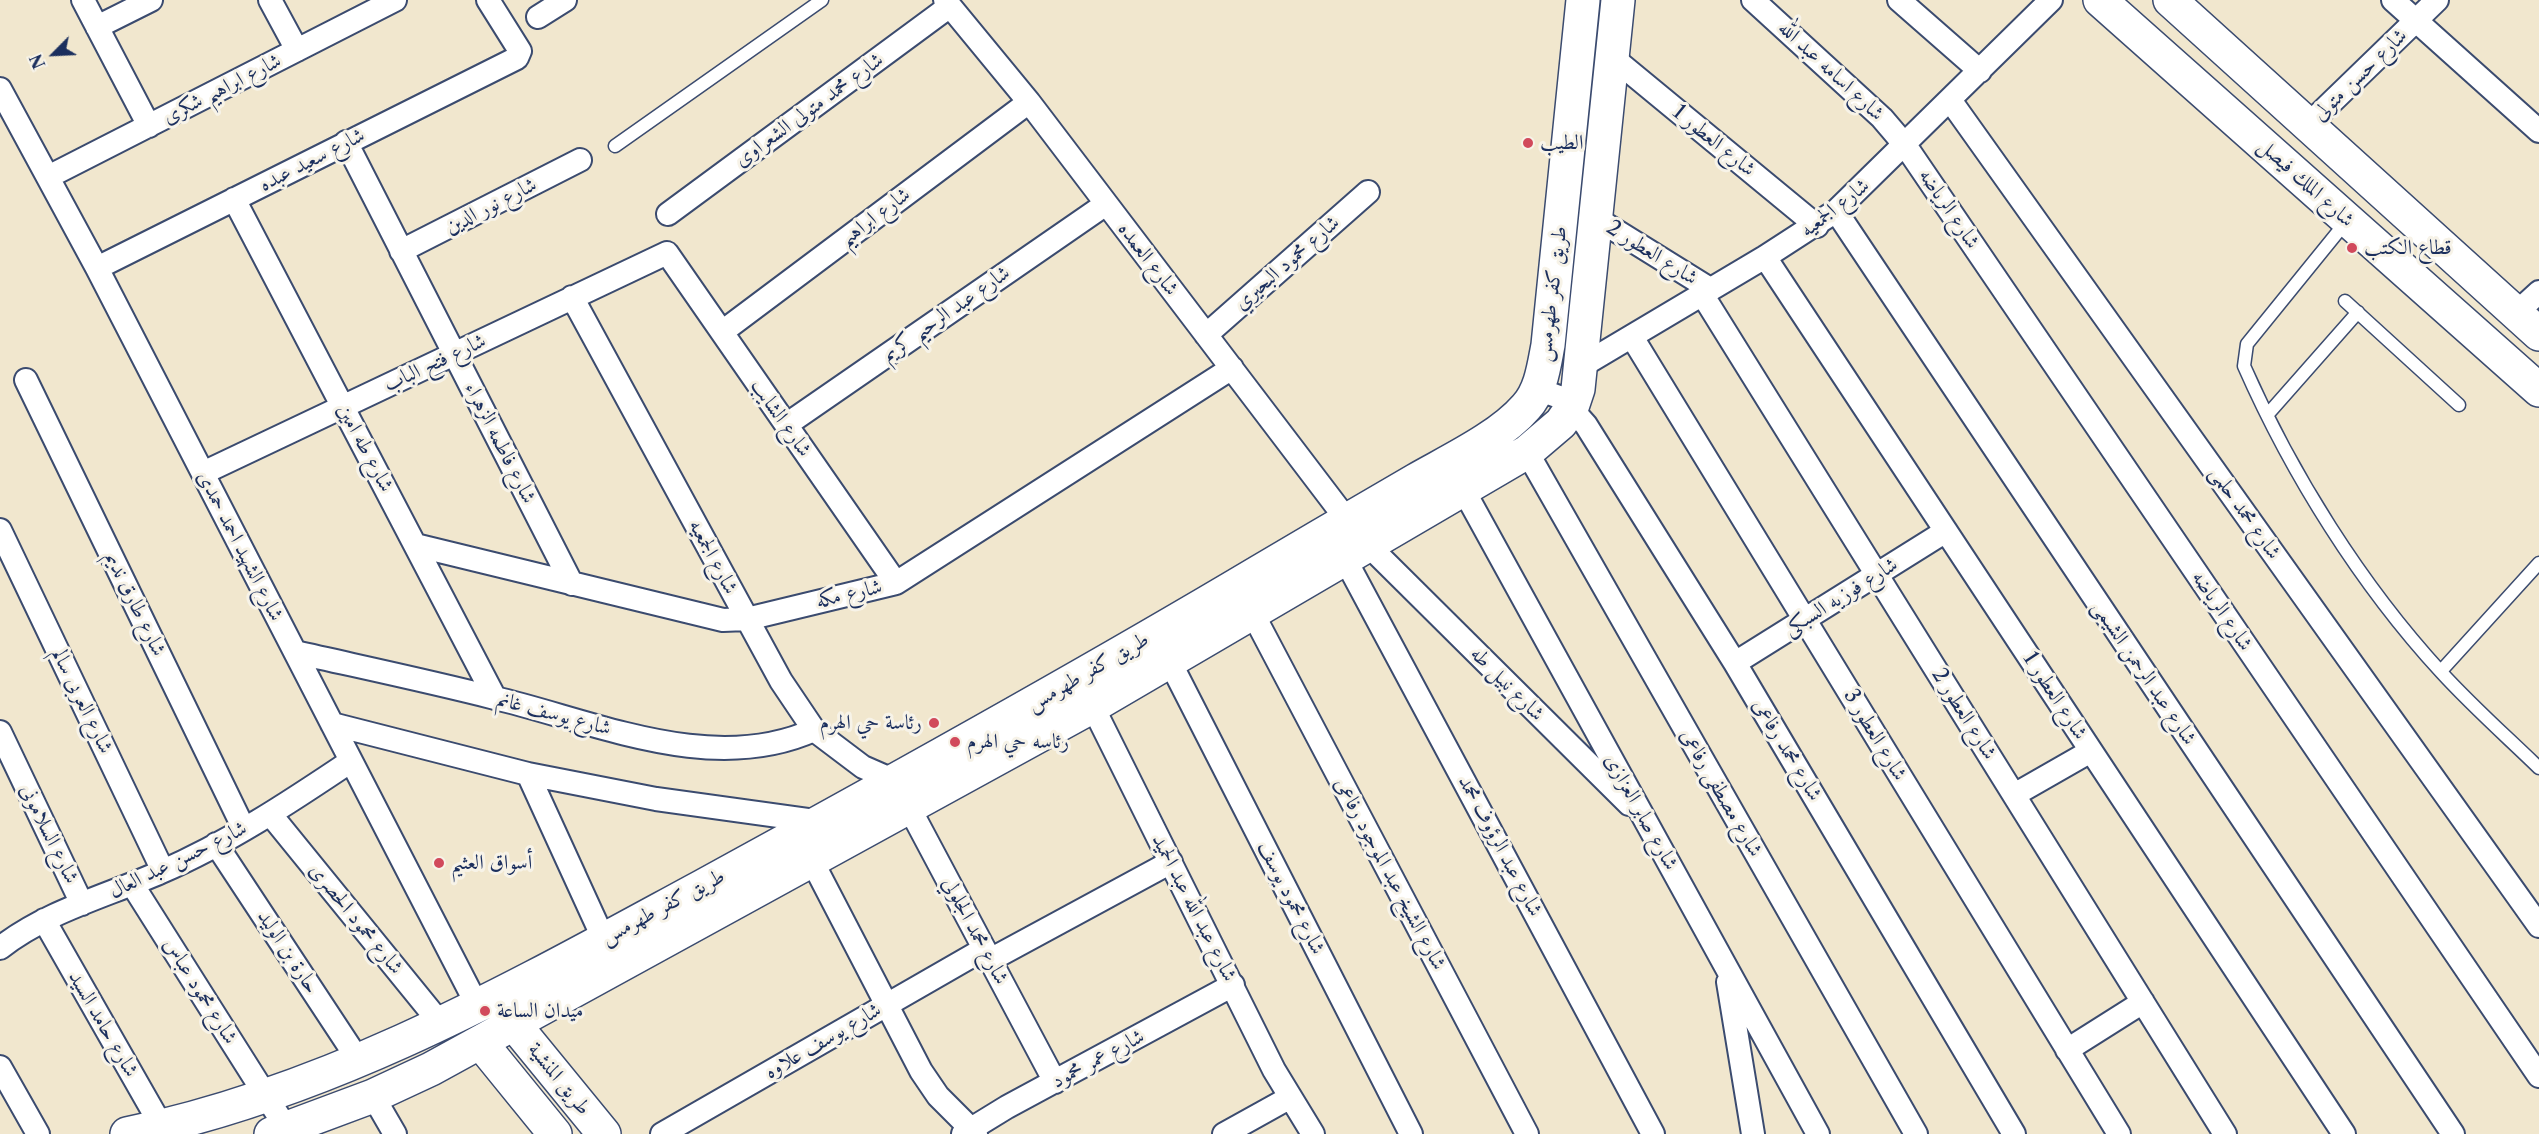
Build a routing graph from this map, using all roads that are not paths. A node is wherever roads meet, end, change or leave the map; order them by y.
1 (83, 0) edge
2 (151, 0) edge
3 (270, 0) edge
4 (488, 0) edge
5 (566, 0) edge
6 (822, 0) edge
7 (1583, 0) edge
8 (1618, 0) edge
9 (1753, 0) edge
10 (1899, 0) edge
11 (2051, 0) edge
12 (2100, 0) edge
13 (2170, 0) edge
14 (2393, 0) edge
15 (2437, 0) edge
16 (384, 2) edge
17 (948, 3) edge
18 (538, 17) dead end
19 (2416, 20) junction
20 (97, 27) junction
21 (297, 50) junction
22 (1612, 57) junction
23 (1980, 71) junction
24 (0, 89) edge
25 (1950, 100) junction
26 (1029, 102) junction
27 (2308, 125) junction
28 (149, 126) junction
29 (2539, 131) edge
30 (346, 142) junction
31 (1905, 145) junction
32 (615, 147) dead end
33 (580, 160) dead end
34 (48, 177) junction
35 (1368, 192) dead end
36 (234, 199) junction
37 (1106, 204) junction
38 (1836, 211) junction
39 (668, 214) dead end
40 (1594, 218) junction
41 (2347, 220) junction
42 (1817, 225) junction
43 (401, 251) junction
44 (667, 253) joint
45 (1766, 257) junction
46 (97, 268) junction
47 (1706, 292) junction
48 (572, 297) junction
49 (2345, 301) dead end
50 (2358, 312) junction
51 (2532, 313) edge
52 (722, 332) junction
53 (1206, 335) junction
54 (1632, 337) junction
55 (454, 355) junction
56 (1580, 367) junction
57 (1232, 368) junction
58 (26, 380) dead end
59 (1537, 388) junction
60 (2539, 390) edge
61 (2459, 405) dead end
62 (343, 407) junction
63 (1572, 407) junction
64 (2268, 414) junction
65 (786, 425) junction
66 (1527, 452) junction
67 (203, 473) junction
68 (1463, 489) junction
69 (1347, 519) junction
70 (0, 530) edge
71 (1946, 531) junction
72 (415, 544) junction
73 (1357, 552) junction
74 (2539, 563) edge
75 (1877, 574) junction
76 (896, 583) junction
77 (572, 584) junction
78 (1253, 614) junction
79 (747, 619) junction
80 (1804, 619) junction
81 (295, 652) junction
82 (1170, 662) junction
83 (1735, 663) junction
84 (2441, 671) junction
85 (1086, 693) junction
86 (495, 698) junction
87 (332, 724) junction
88 (814, 730) junction
89 (0, 732) edge
90 (2091, 751) junction
91 (351, 761) junction
92 (2539, 768) edge
93 (528, 774) junction
94 (902, 794) junction
95 (2014, 795) junction
96 (271, 814) junction
97 (822, 822) junction
98 (1647, 822) junction
99 (244, 829) junction
100 (216, 844) junction
101 (812, 861) junction
102 (1171, 862) junction
103 (163, 871) junction
104 (132, 884) junction
105 (82, 904) junction
106 (44, 920) junction
107 (2539, 926) edge
108 (2, 939) edge
109 (604, 940) junction
110 (987, 954) junction
111 (1725, 964) junction
112 (1233, 985) junction
113 (2143, 1002) junction
114 (477, 1005) junction
115 (887, 1005) junction
116 (441, 1024) junction
117 (514, 1024) junction
118 (481, 1043) junction
119 (2067, 1050) junction
120 (359, 1061) junction
121 (0, 1067) edge
122 (2539, 1076) edge
123 (1055, 1082) junction
124 (373, 1096) junction
125 (267, 1097) junction
126 (1288, 1098) junction
127 (167, 1129) edge
128 (282, 1132) edge
129 (970, 1132) edge
130 (38, 1134) edge
131 (127, 1134) edge
132 (394, 1134) edge
133 (555, 1134) edge
134 (604, 1134) edge
135 (662, 1134) edge
136 (1224, 1134) edge
137 (1313, 1134) edge
138 (1411, 1134) edge
139 (1527, 1134) edge
140 (1653, 1134) edge
141 (1753, 1134) edge
142 (1818, 1134) edge
143 (1916, 1134) edge
144 (2014, 1134) edge
145 (2119, 1134) edge
146 (2225, 1134) edge
147 (2344, 1134) edge
148 (2453, 1134) edge

1 - 20 street
2 - 20 street
3 - 21 street
4 - 30 street, شارع سعيد عبده
5 - 18 street
6 - 32 lane
7 - 59 street, طريق كفر طهرمس
8 - 22 street, طريق كفر طهرمس
9 - 31 street, شارع اسامه عبد الله
10 - 23 street
11 - 23 street, شارع الجمعيه
12 - 41 street, شارع الملك فيصل
13 - 27 street
14 - 19 street
15 - 19 street, شارع حسن متولى
16 - 21 street, شارع ابراهيم شكرى
17 - 26 street, شارع العمده
17 - 39 street, شارع محمد متولى الشعراوى
19 - 27 street, شارع حسن متولى
19 - 29 street
20 - 28 street
21 - 28 street, شارع ابراهيم شكرى
22 - 40 street, طريق كفر طهرمس
22 - 42 street, شارع العطور 1
23 - 25 street, شارع الجمعيه
24 - 34 street, شارع الشهيد احمد حمدى
25 - 31 street, شارع الجمعيه
25 - 107 street, شارع محمد حلمى
26 - 37 street, شارع العمده
26 - 52 street, شارع ابراهيم
27 - 51 street
28 - 34 street, شارع ابراهيم شكرى
30 - 36 street, شارع سعيد عبده
30 - 43 street, شارع فاطمه الزهراء
31 - 38 street, شارع الجمعيه
31 - 122 street, شارع الرياضه
33 - 43 street, شارع نور الدين
34 - 46 street, شارع الشهيد احمد حمدى
35 - 53 street, شارع محمود البحيري
36 - 46 street, شارع سعيد عبده
36 - 62 street, شارع طه امين
37 - 53 street, شارع العمده
37 - 65 street, شارع عبد الرحيم كريم
38 - 42 street, شارع الجمعيه
38 - 148 street, شارع عبد الرحمن الشيمى
40 - 47 street, شارع العطور 2
40 - 56 street, طريق كفر طهرمس
41 - 60 street, شارع الملك فيصل
41 - 64 lane
42 - 45 street, شارع الجمعيه
43 - 55 street, شارع فاطمه الزهراء
44 - 48 street, شارع فتح الباب
44 - 52 street, شارع الشايب
45 - 47 street, شارع الجمعيه
45 - 71 street, شارع العطور 1
46 - 67 street, شارع الشهيد احمد حمدى
47 - 54 street, شارع الجمعيه
47 - 75 street, شارع العطور 2
48 - 55 street, شارع فتح الباب
48 - 79 street, شارع الجمعيه
49 - 50 lane
50 - 61 lane
50 - 64 lane
52 - 65 street, شارع الشايب
53 - 57 street, شارع العمده
54 - 56 street, شارع الجمعيه
54 - 80 street, شارع العطور 3
55 - 62 street, شارع فتح الباب
55 - 77 street, شارع فاطمه الزهراء
56 - 63 street, طريق كفر طهرمس
57 - 69 street, شارع العمده
57 - 76 street, شارع مكه
58 - 99 street, شارع طارق نديم
59 - 63 street, شارع محمد رفاعى
59 - 69 street, طريق كفر طهرمس
62 - 67 street, شارع فتح الباب
62 - 72 street, شارع طه امين
63 - 66 street, طريق كفر طهرمس
63 - 83 street, شارع محمد رفاعى
64 - 84 lane
65 - 76 street, شارع الشايب
66 - 68 street, طريق كفر طهرمس
66 - 143 street, شارع مصطفى رفاعى
67 - 81 street, شارع الشهيد احمد حمدى
68 - 73 street, طريق كفر طهرمس
68 - 98 street, شارع صابر العزازى
69 - 85 street, طريق كفر طهرمس
70 - 103 street, شارع العربى سالم
71 - 75 street, شارع فوزيه السبكى
71 - 90 street, شارع العطور 1
72 - 77 street, شارع مكه
72 - 86 street, شارع طه امين
73 - 78 street, طريق كفر طهرمس
73 - 98 street, شارع نبيل طه
73 - 140 street, شارع عبد الرؤوف محمد
74 - 84 lane
75 - 80 street, شارع فوزيه السبكى
75 - 95 street, شارع العطور 2
76 - 79 street, شارع مكه
77 - 79 street, شارع مكه
78 - 82 street, طريق كفر طهرمس
78 - 139 street, شارع الشيخ عبد الموجود رفاعى
79 - 88 street, شارع الجمعيه
80 - 83 street, شارع فوزيه السبكى
80 - 119 street, شارع العطور 3
81 - 86 street, شارع يوسف غانم
81 - 87 street, شارع الشهيد احمد حمدى
82 - 85 street, طريق كفر طهرمس
82 - 138 street, شارع محمود يوسف
83 - 144 street, شارع محمد رفاعى
84 - 92 lane
85 - 94 street, طريق كفر طهرمس
85 - 102 street, شارع عبد الله عبد الحميد
86 - 88 street, شارع يوسف غانم
87 - 91 street, شارع الشهيد احمد حمدى
87 - 93 street
88 - 94 street, شارع الجمعيه
89 - 105 street, شارع السلامونى
90 - 95 street
90 - 147 street, شارع العطور 1
91 - 96 street, شارع حسن عبد العال
91 - 114 street, شارع الشهيد احمد حمدى
93 - 97 street
93 - 109 street
94 - 97 street, طريق كفر طهرمس
94 - 101 street, طريق كفر طهرمس
94 - 110 street, شارع محمد الجلولي
95 - 113 street, شارع العطور 2
96 - 99 street, شارع حسن عبد العال
96 - 116 street, شارع محمود الحصرى
97 - 109 street, طريق كفر طهرمس
98 - 111 street, شارع صابر العزازى
99 - 100 street, شارع حسن عبد العال
100 - 103 street, شارع حسن عبد العال
100 - 120 street, حارة بن الوليد
101 - 115 street
101 - 117 street, طريق كفر طهرمس
102 - 110 street, شارع يوسف علاوه
102 - 112 street, شارع عبد الله عبد الحميد
103 - 104 street, شارع حسن عبد العال
104 - 105 street, شارع حسن عبد العال
104 - 125 street, شارع محمود عباس
105 - 106 street, شارع حسن عبد العال
106 - 108 street, شارع حسن عبد العال
106 - 127 street, شارع حامد السيد
109 - 114 street, طريق كفر طهرمس
110 - 115 street, شارع يوسف علاوه
110 - 123 street, شارع محمد الجلولي
111 - 141 street
111 - 142 street, شارع صابر العزازى
112 - 123 street, شارع عمر محمود
112 - 126 street, شارع عبد الله عبد الحميد
113 - 119 street
113 - 146 street, شارع العطور 2
114 - 116 street, طريق كفر طهرمس
115 - 129 street
115 - 135 street, شارع يوسف علاوه
116 - 120 street, طريق كفر طهرمس
117 - 118 street, طريق كفر طهرمس
117 - 134 street, طريق المنشية
118 - 124 street, طريق كفر طهرمس
118 - 133 street, طريق المنشية
119 - 145 street, شارع العطور 3
120 - 125 street, طريق كفر طهرمس
121 - 130 street
123 - 129 street, شارع عمر محمود
124 - 128 street, طريق كفر طهرمس
124 - 132 street
125 - 127 street, طريق كفر طهرمس
125 - 128 street, شارع محمود عباس
126 - 136 street
126 - 137 street, شارع عبد الله عبد الحميد
127 - 131 street, طريق كفر طهرمس

